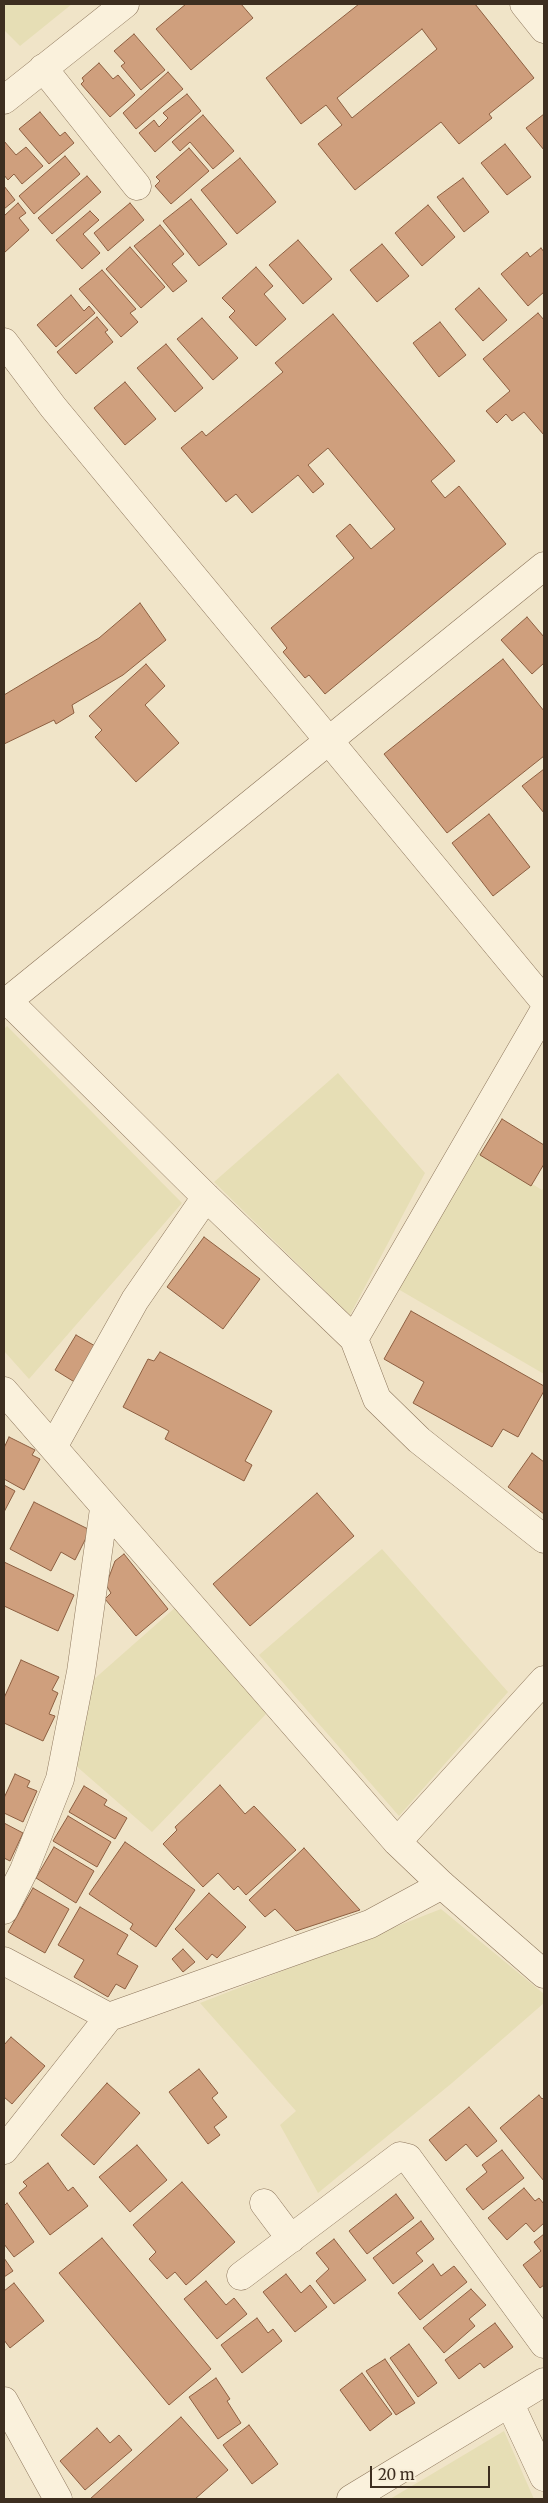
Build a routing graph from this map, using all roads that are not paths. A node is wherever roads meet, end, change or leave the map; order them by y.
1 (125, 4) edge
2 (524, 4) edge
3 (544, 29) edge
4 (43, 68) junction
5 (4, 100) edge
6 (137, 186) dead end
7 (4, 342) edge
8 (544, 566) edge
9 (328, 740) junction
10 (544, 1001) edge
11 (6, 1002) edge
12 (544, 1011) edge
13 (206, 1197) junction
14 (354, 1339) junction
15 (4, 1391) edge
16 (53, 1448) junction
17 (104, 1509) junction
18 (544, 1539) edge
19 (544, 1680) edge
20 (397, 1842) junction
21 (442, 1885) junction
22 (4, 1910) edge
23 (4, 1961) edge
24 (544, 1974) edge
25 (109, 2017) junction
26 (4, 2150) edge
27 (264, 2203) dead end
28 (291, 2239) junction
29 (241, 2276) dead end
30 (544, 2344) edge
31 (544, 2382) edge
32 (4, 2401) edge
33 (510, 2404) junction
34 (544, 2477) edge
35 (58, 2499) edge
36 (351, 2499) edge

1 - 4 street
2 - 3 street
4 - 5 street
4 - 6 street
7 - 9 street
8 - 9 street
9 - 10 street
9 - 11 street
11 - 13 street
12 - 14 street
13 - 14 street
13 - 16 street
14 - 18 street
15 - 16 street
16 - 17 street
17 - 20 street
17 - 22 street
19 - 20 street
20 - 21 street
21 - 24 street
21 - 25 street
23 - 25 street
25 - 26 street
27 - 28 street
28 - 29 street
28 - 30 street
31 - 33 street
32 - 35 street
33 - 34 street
33 - 36 street

